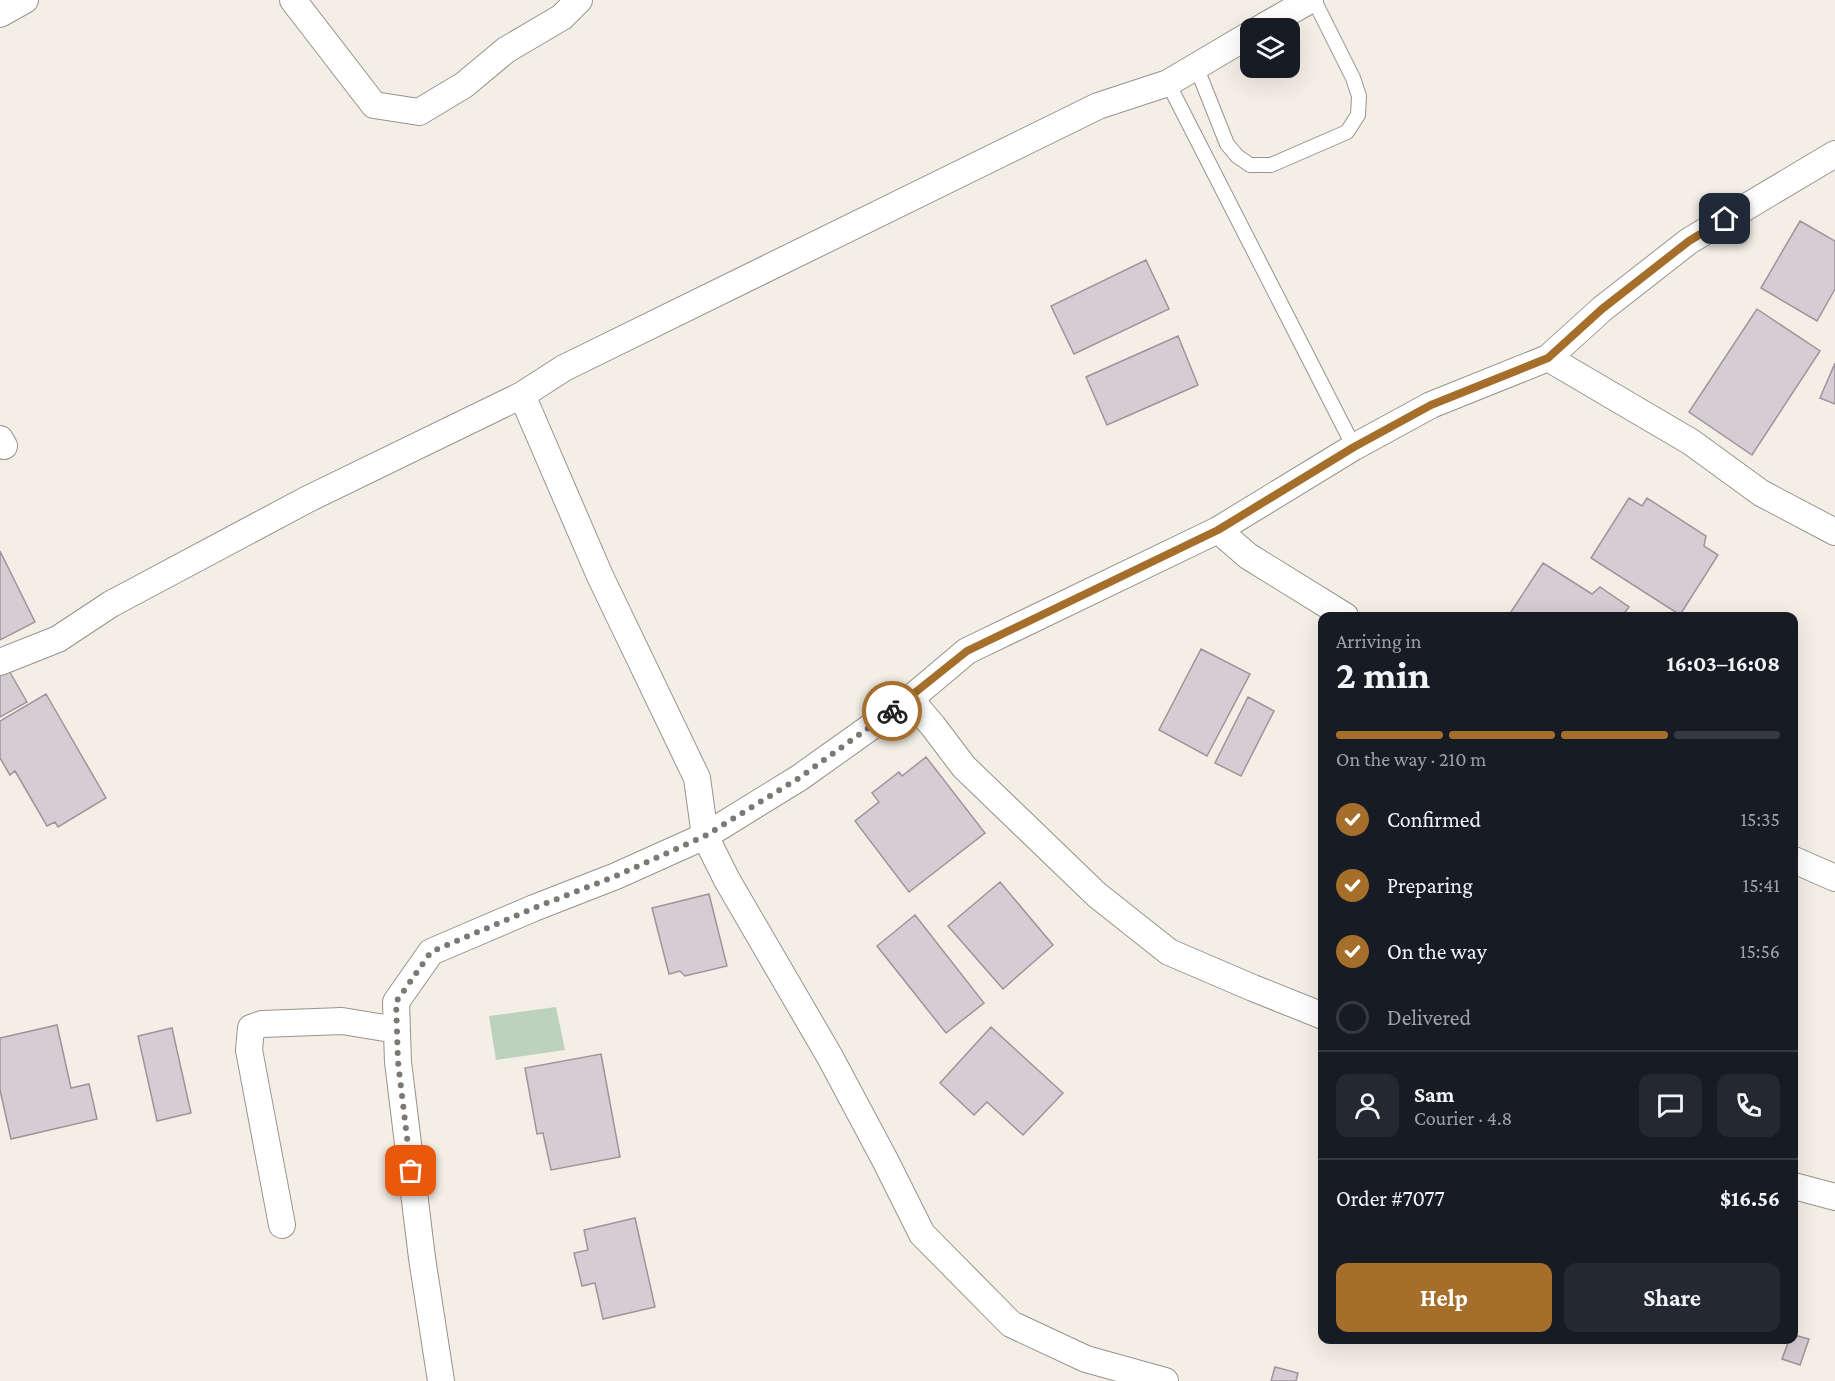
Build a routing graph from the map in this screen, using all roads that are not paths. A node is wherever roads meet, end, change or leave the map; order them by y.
1 (25, 0) edge
2 (293, 0) edge
3 (579, 0) edge
4 (1312, 0) edge
5 (0, 14) edge
6 (1279, 18) edge
7 (1240, 40) edge
8 (1196, 66) junction
9 (1168, 83) junction
10 (1835, 153) edge
11 (1548, 358) junction
12 (522, 395) junction
13 (1354, 447) junction
14 (1218, 530) junction
15 (1835, 532) edge
16 (1339, 612) edge
17 (0, 663) edge
18 (910, 699) junction
19 (705, 836) junction
20 (1798, 862) edge
21 (1835, 878) edge
22 (1318, 1014) edge
23 (397, 1030) junction
24 (1798, 1187) edge
25 (1835, 1197) edge
26 (282, 1225) dead end
27 (441, 1381) edge
28 (1165, 1381) edge

1 - 5 street
2 - 3 street
4 - 6 street
4 - 8 lane
7 - 8 street
8 - 9 street
9 - 12 street
9 - 13 lane
10 - 11 street
11 - 13 street
11 - 15 street
12 - 17 street
12 - 19 street
13 - 14 street
14 - 16 street
14 - 18 street
18 - 19 street
18 - 22 street
19 - 23 street
19 - 28 street
20 - 21 street
23 - 26 street
23 - 27 street
24 - 25 street

